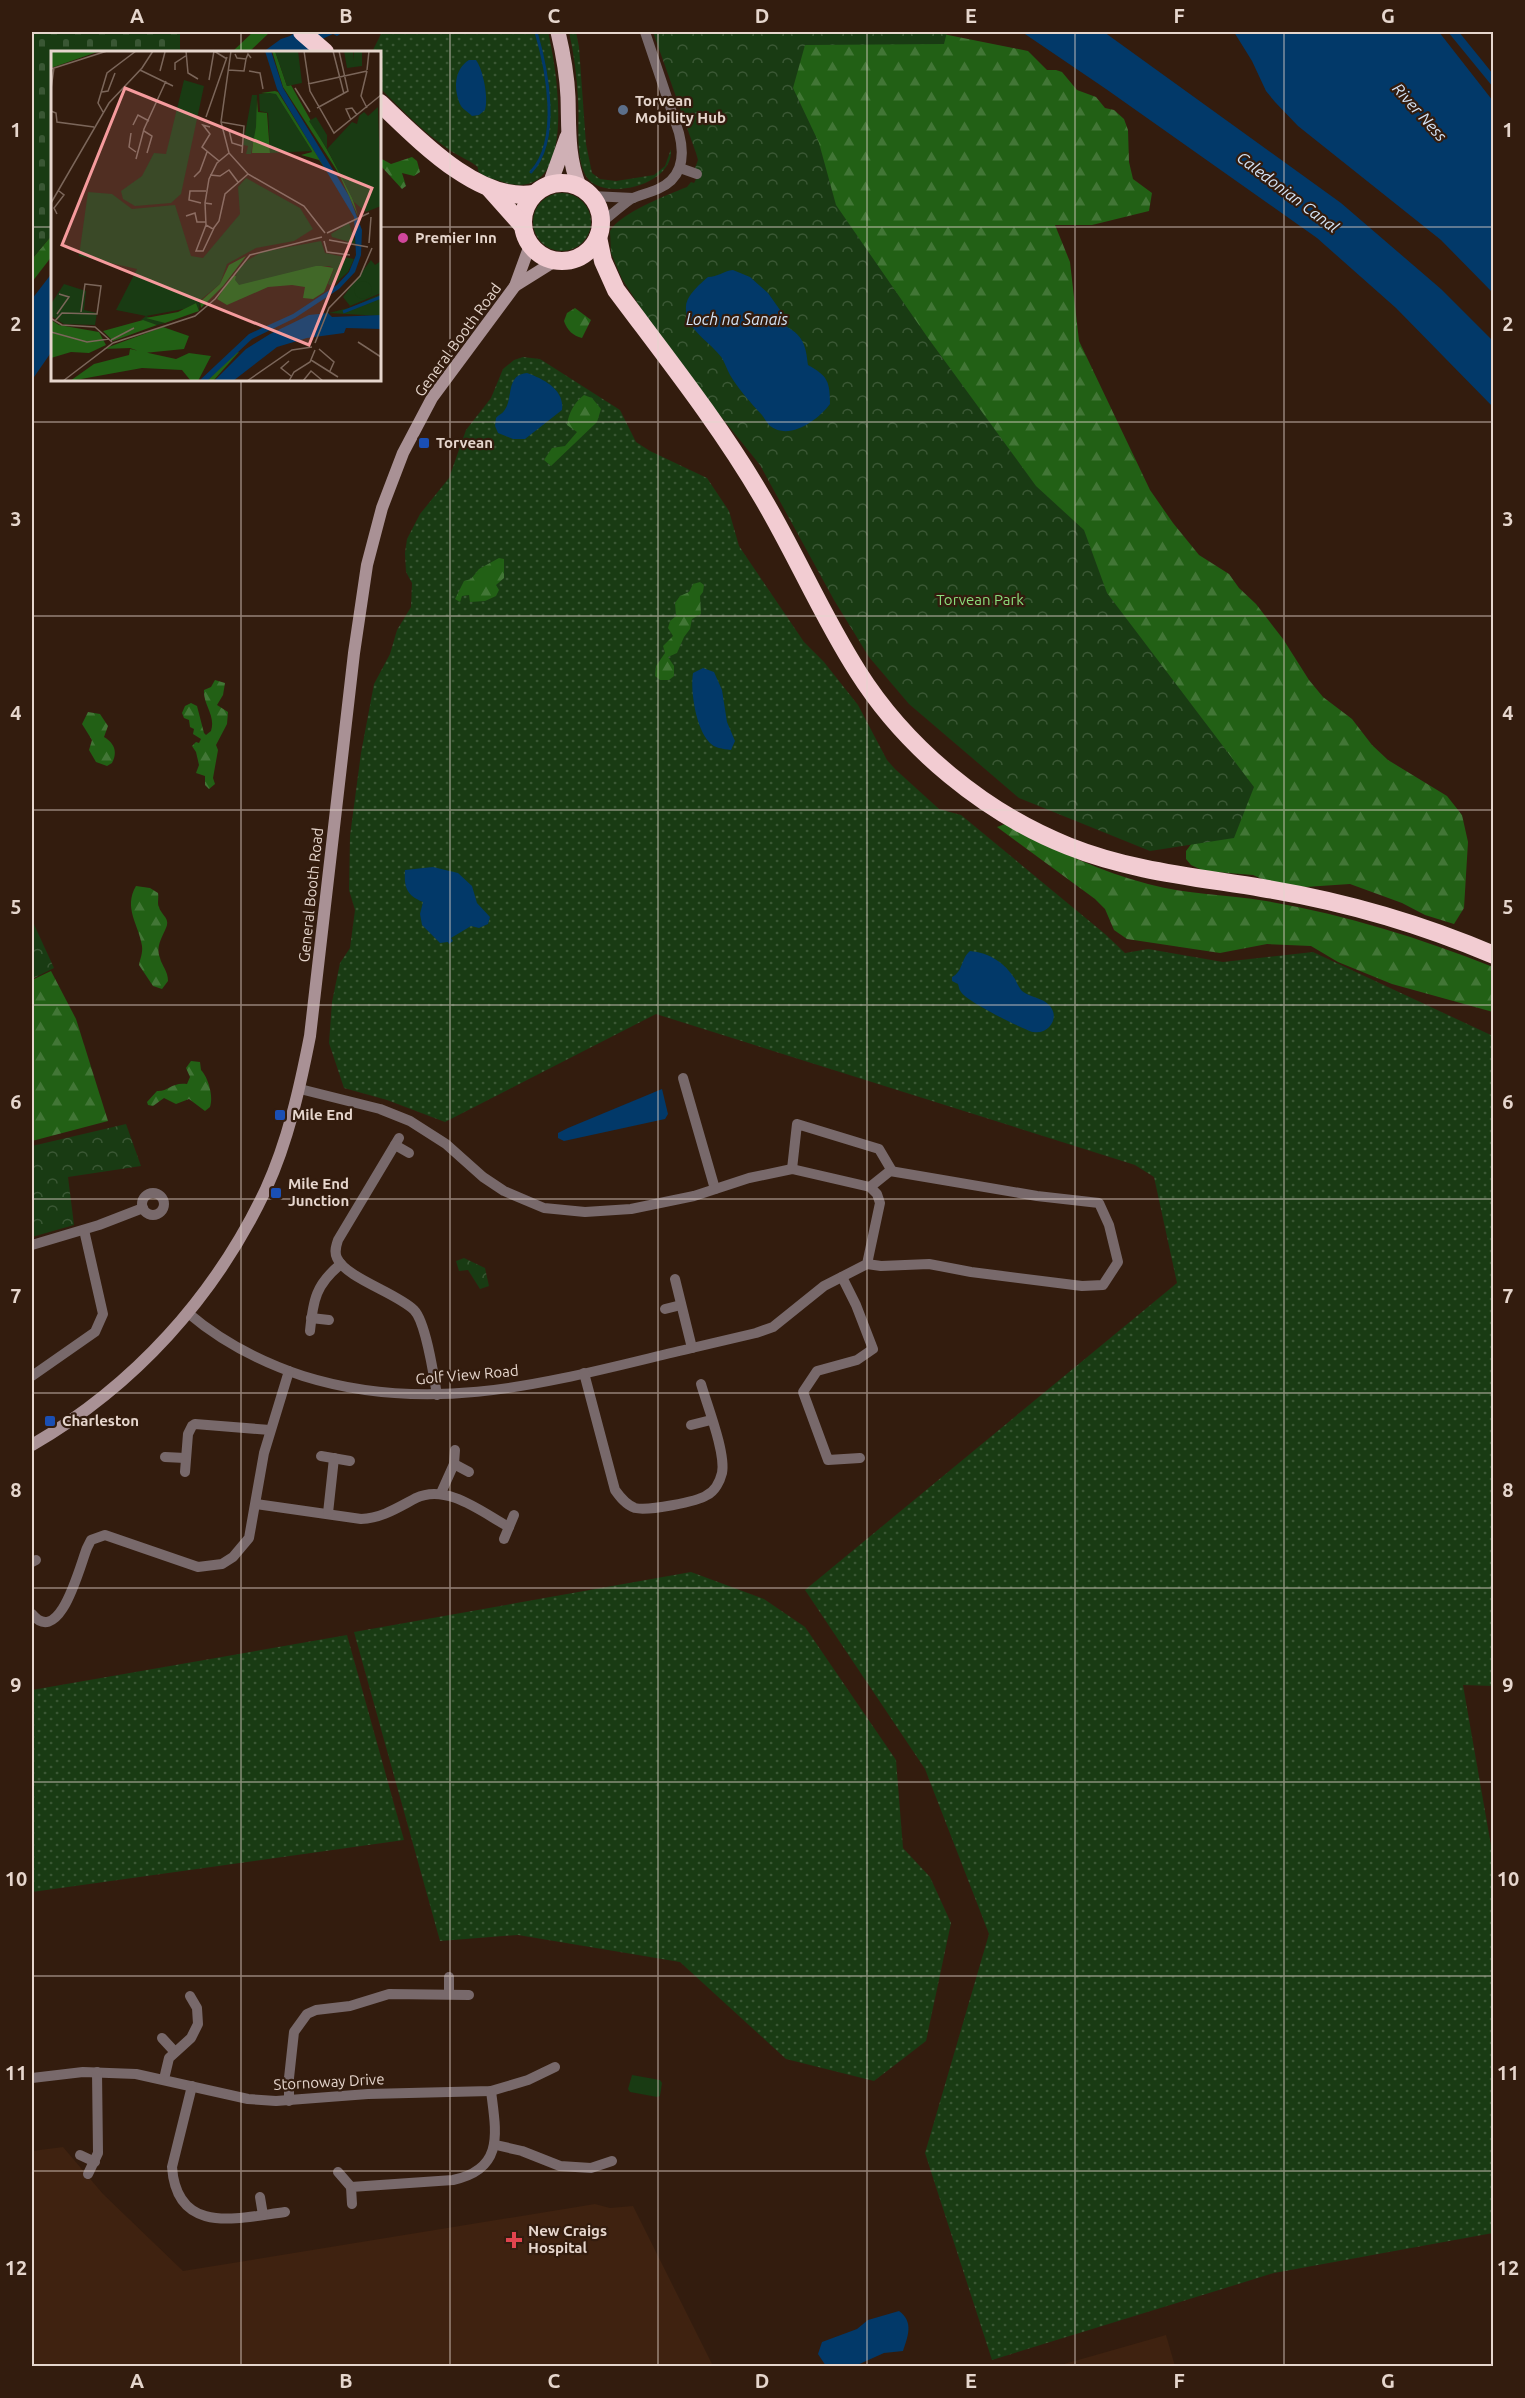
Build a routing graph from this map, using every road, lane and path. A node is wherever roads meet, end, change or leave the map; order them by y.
1 (302, 32) edge
2 (558, 32) edge
3 (645, 32) edge
4 (324, 51) edge
5 (381, 104) edge
6 (568, 134) junction
7 (680, 168) junction
8 (697, 174) dead end
9 (550, 184) junction
10 (490, 189) junction
11 (585, 191) junction
12 (534, 194) junction
13 (633, 198) junction
14 (523, 226) junction
15 (600, 230) junction
16 (530, 245) junction
17 (575, 259) junction
18 (555, 261) junction
19 (515, 286) junction
20 (616, 290) junction
21 (1494, 955) edge
22 (683, 1078) dead end
23 (300, 1089) junction
24 (409, 1153) dead end
25 (792, 1169) junction
26 (892, 1171) junction
27 (870, 1187) junction
28 (715, 1189) junction
29 (143, 1208) dead end
30 (84, 1230) junction
31 (32, 1245) edge
32 (341, 1264) junction
33 (867, 1264) junction
34 (842, 1277) junction
35 (675, 1280) dead end
36 (681, 1305) junction
37 (665, 1309) dead end
38 (188, 1313) junction
39 (311, 1318) junction
40 (329, 1320) dead end
41 (310, 1331) dead end
42 (692, 1348) junction
43 (289, 1371) junction
44 (584, 1373) junction
45 (32, 1376) edge
46 (701, 1384) dead end
47 (437, 1395) junction
48 (711, 1420) junction
49 (691, 1425) dead end
50 (270, 1430) junction
51 (32, 1445) edge
52 (455, 1450) dead end
53 (321, 1456) dead end
54 (165, 1457) dead end
55 (185, 1458) junction
56 (334, 1458) junction
57 (860, 1458) dead end
58 (350, 1461) dead end
59 (454, 1464) junction
60 (185, 1472) dead end
61 (469, 1472) dead end
62 (441, 1493) junction
63 (256, 1504) junction
64 (328, 1514) junction
65 (514, 1515) dead end
66 (509, 1527) junction
67 (504, 1539) dead end
68 (32, 1614) edge
69 (449, 1977) dead end
70 (449, 1994) junction
71 (469, 1995) dead end
72 (190, 1996) dead end
73 (162, 2038) dead end
74 (174, 2052) junction
75 (555, 2067) dead end
76 (97, 2072) junction
77 (32, 2078) edge
78 (164, 2079) junction
79 (192, 2086) junction
80 (492, 2091) junction
81 (289, 2101) junction
82 (495, 2145) junction
83 (80, 2155) dead end
84 (612, 2161) dead end
85 (95, 2162) junction
86 (338, 2172) dead end
87 (88, 2174) dead end
88 (351, 2187) junction
89 (260, 2197) dead end
90 (352, 2204) dead end
91 (285, 2212) dead end
92 (263, 2215) junction

1 - 4 highway
2 - 6 main road
3 - 7 street
5 - 10 highway
6 - 9 main road
6 - 11 main road
7 - 8 street
7 - 13 street
9 - 11 highway
9 - 12 highway
10 - 12 highway
10 - 14 highway
11 - 13 street
11 - 15 highway
12 - 14 highway
13 - 15 street
14 - 16 highway
15 - 17 highway
15 - 20 highway
16 - 18 highway
16 - 19 street, General Booth Road
17 - 18 highway
17 - 20 highway
18 - 19 street, General Booth Road
19 - 23 street, General Booth Road
20 - 21 highway
22 - 28 street
23 - 28 street
23 - 38 street, General Booth Road
24 - 32 street
25 - 26 street
25 - 27 street
25 - 28 street
26 - 27 street
26 - 33 street
27 - 33 street
29 - 30 street
30 - 31 street
30 - 45 street
32 - 39 street
32 - 47 street
33 - 34 street, Golf View Road
34 - 42 street, Golf View Road
34 - 57 street
35 - 36 street
36 - 37 street
36 - 42 street
38 - 43 street, Golf View Road
38 - 51 street, General Booth Road
39 - 40 street
39 - 41 street
42 - 44 street, Golf View Road
43 - 47 street, Golf View Road
43 - 50 street
44 - 47 street, Golf View Road
44 - 48 street
46 - 48 street
48 - 49 street
50 - 55 street
50 - 63 street
52 - 59 street
53 - 56 street
54 - 55 street
55 - 60 street
56 - 58 street
56 - 64 street
59 - 61 street
59 - 62 street
62 - 64 street
62 - 66 street
63 - 64 street
63 - 68 street
65 - 66 street
66 - 67 street
69 - 70 street
70 - 71 street
70 - 81 street
72 - 74 street
73 - 74 street
74 - 78 street
75 - 80 street, Stornoway Drive
76 - 77 street, Stornoway Drive
76 - 78 street, Stornoway Drive
76 - 85 street
78 - 79 street, Stornoway Drive
79 - 81 street, Stornoway Drive
79 - 92 street
80 - 81 street, Stornoway Drive
80 - 82 street
82 - 84 street
82 - 88 street
83 - 85 street
85 - 87 street
86 - 88 street
88 - 90 street
89 - 92 street
91 - 92 street

